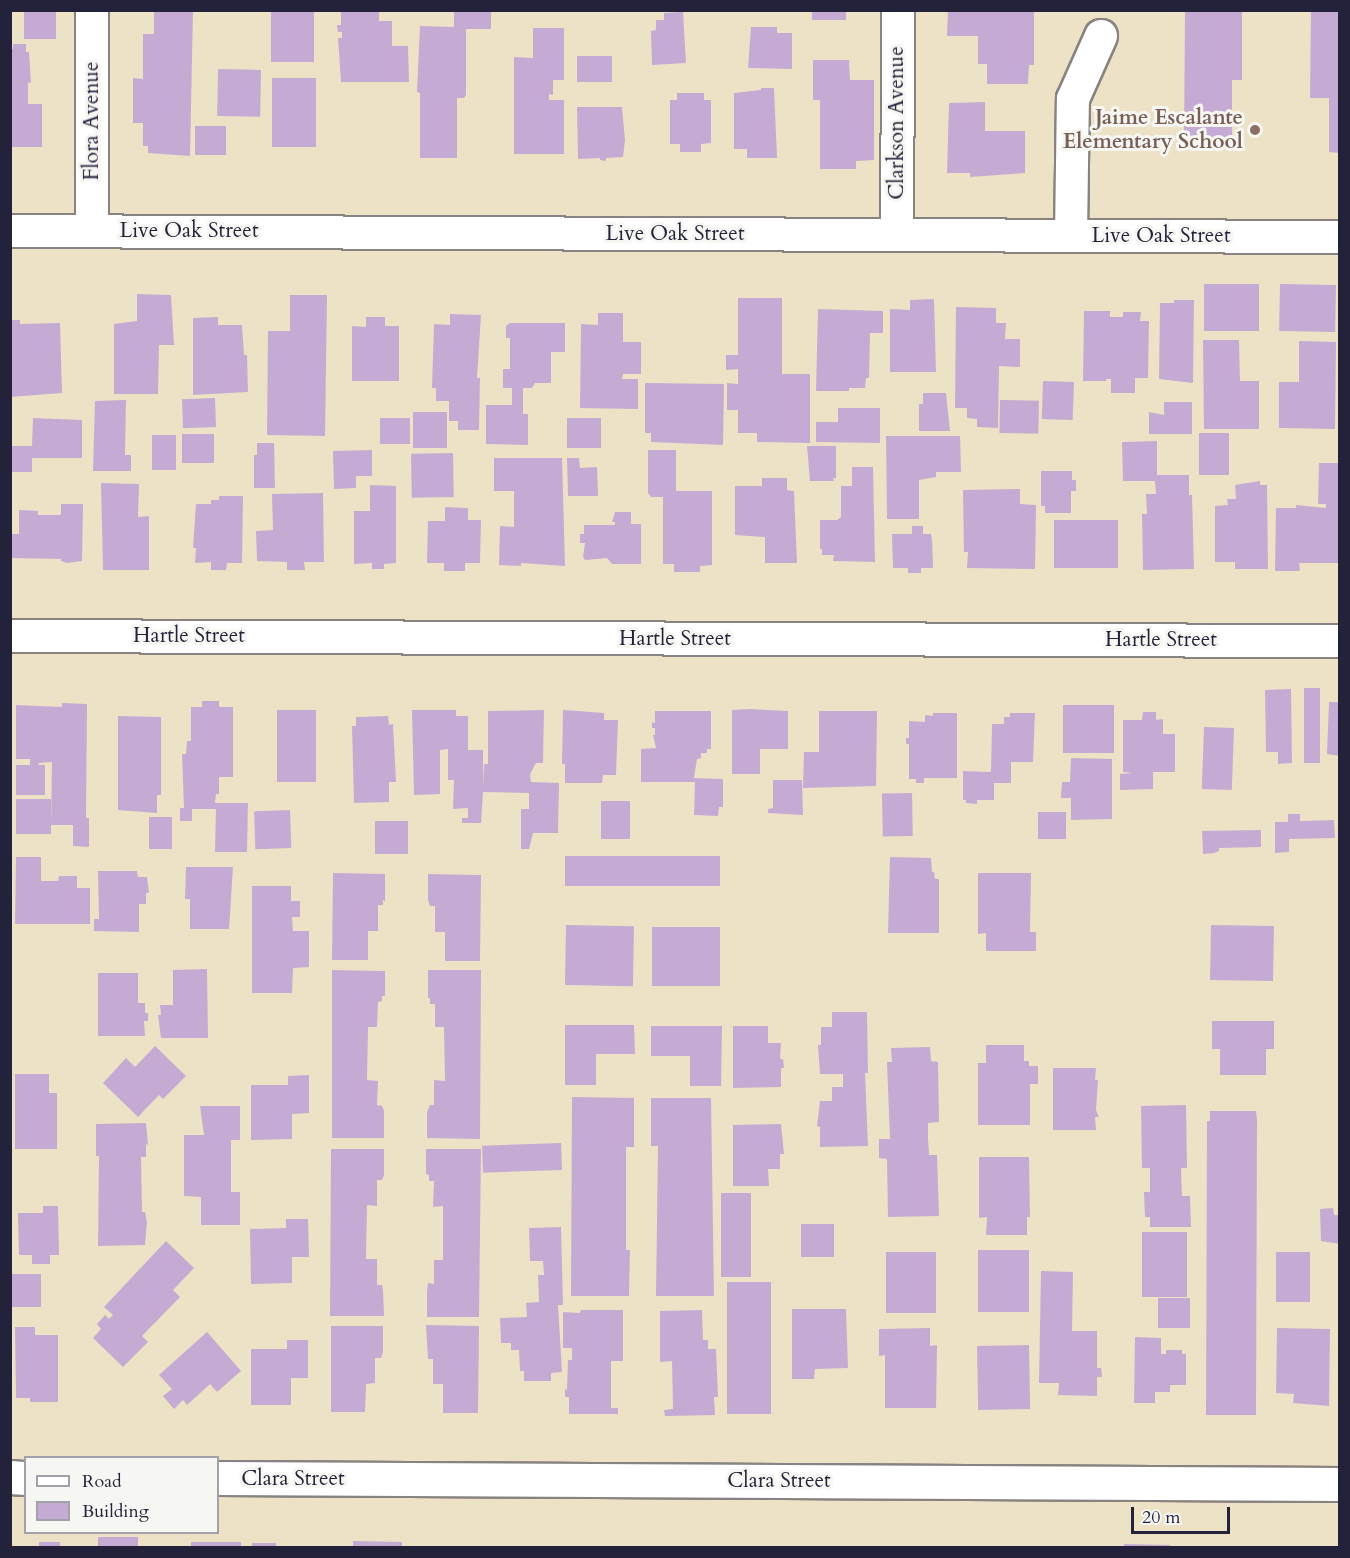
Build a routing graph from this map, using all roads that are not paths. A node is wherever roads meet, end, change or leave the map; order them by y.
1 (92, 10) edge
2 (898, 10) edge
3 (1101, 36) dead end
4 (10, 231) edge
5 (92, 231) junction
6 (897, 235) junction
7 (1071, 236) junction
8 (1340, 237) edge
9 (10, 636) edge
10 (1340, 641) edge
11 (219, 1478) edge
12 (1340, 1484) edge

1 - 5 street, Flora Avenue
2 - 6 street, Clarkson Avenue
3 - 7 street
4 - 5 street, Live Oak Street
5 - 6 street, Live Oak Street
6 - 7 street, Live Oak Street
7 - 8 street, Live Oak Street
9 - 10 street, Hartle Street
11 - 12 street, Clara Street

